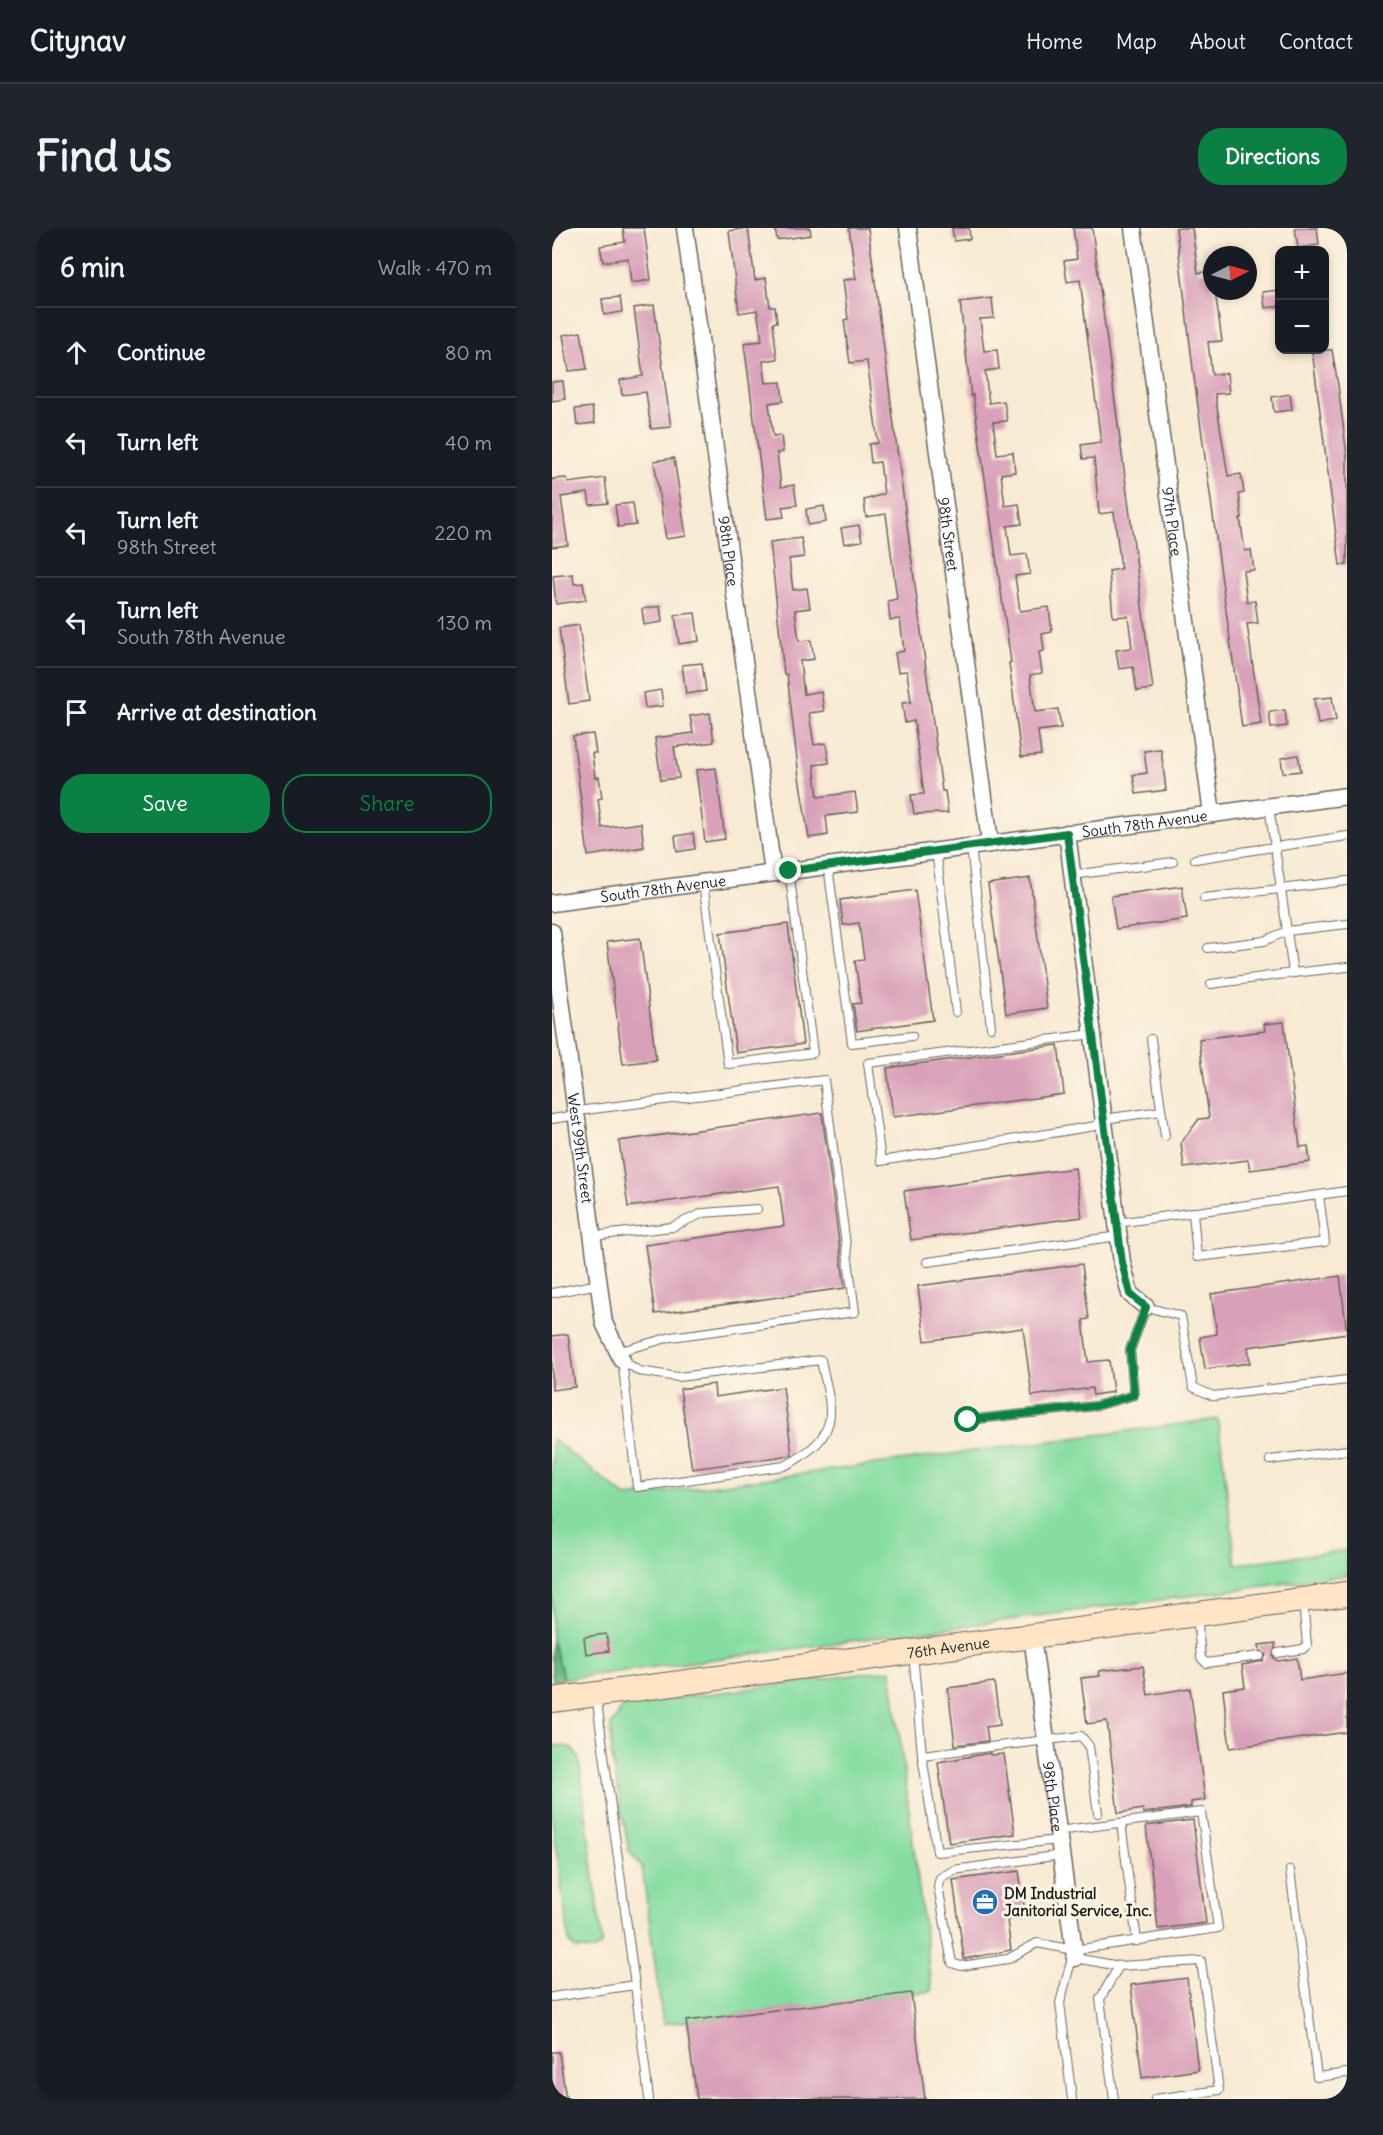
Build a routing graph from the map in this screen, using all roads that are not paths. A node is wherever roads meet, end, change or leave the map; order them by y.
1 (685, 228) edge
2 (908, 228) edge
3 (1133, 228) edge
4 (1347, 796) edge
5 (1269, 806) junction
6 (1212, 813) junction
7 (1067, 833) junction
8 (1347, 836) edge
9 (990, 842) junction
10 (970, 845) junction
11 (1275, 848) junction
12 (936, 850) junction
13 (1195, 859) dead end
14 (1173, 862) dead end
15 (828, 866) junction
16 (781, 872) junction
17 (1072, 874) junction
18 (1347, 881) edge
19 (704, 883) junction
20 (1281, 889) junction
21 (1204, 898) dead end
22 (552, 903) edge
23 (1347, 924) edge
24 (1287, 931) junction
25 (552, 932) edge
26 (1208, 948) dead end
27 (555, 959) edge
28 (1347, 967) edge
29 (1293, 973) junction
30 (1211, 984) dead end
31 (956, 1012) dead end
32 (991, 1027) dead end
33 (1093, 1034) junction
34 (912, 1035) dead end
35 (1151, 1039) dead end
36 (1161, 1112) junction
37 (577, 1113) junction
38 (552, 1119) edge
39 (1104, 1119) junction
40 (1165, 1136) dead end
41 (1347, 1191) edge
42 (1319, 1195) junction
43 (757, 1209) dead end
44 (1193, 1212) junction
45 (1118, 1230) junction
46 (593, 1236) junction
47 (927, 1262) dead end
48 (599, 1284) junction
49 (552, 1293) edge
50 (1146, 1307) junction
51 (620, 1356) junction
52 (1347, 1380) edge
53 (968, 1420) dead end
54 (1347, 1450) edge
55 (1270, 1460) dead end
56 (1347, 1594) edge
57 (1302, 1600) junction
58 (1197, 1614) junction
59 (1032, 1636) junction
60 (913, 1652) junction
61 (1278, 1653) dead end
62 (1260, 1656) dead end
63 (596, 1695) junction
64 (552, 1700) edge
65 (1046, 1741) junction
66 (922, 1755) junction
67 (1098, 1813) dead end
68 (1121, 1823) junction
69 (1059, 1842) junction
70 (1290, 1870) dead end
71 (1137, 1941) junction
72 (1074, 1954) junction
73 (1119, 1966) junction
74 (634, 1985) junction
75 (552, 1997) edge
76 (1347, 2073) edge
77 (649, 2099) edge
78 (1072, 2099) edge
79 (1114, 2099) edge
80 (1155, 2099) edge

1 - 16 street, 98th Place
2 - 9 street, 98th Street
3 - 6 street, 97th Place
4 - 5 street, South 78th Avenue
5 - 6 street, South 78th Avenue
5 - 11 lane
6 - 7 street, South 78th Avenue
7 - 9 street, South 78th Avenue
7 - 17 street
8 - 11 lane
9 - 10 street, South 78th Avenue
10 - 12 street, South 78th Avenue
10 - 32 lane
11 - 13 lane
11 - 20 lane
12 - 15 street, South 78th Avenue
12 - 31 lane
14 - 17 lane
15 - 16 street, South 78th Avenue
15 - 34 lane
16 - 19 street, South 78th Avenue
16 - 19 lane
17 - 33 street
18 - 20 lane
19 - 22 street, South 78th Avenue
20 - 21 lane
20 - 24 lane
23 - 24 lane
24 - 26 lane
24 - 29 lane
25 - 27 street, West 99th Street
27 - 37 street, West 99th Street
28 - 29 lane
29 - 30 lane
33 - 39 street
33 - 39 lane
35 - 36 lane
36 - 39 lane
36 - 40 lane
37 - 38 lane
37 - 46 street, West 99th Street
37 - 51 lane
39 - 45 street
41 - 42 lane
42 - 44 lane
42 - 44 lane
43 - 46 lane
44 - 45 lane
45 - 47 lane
45 - 50 street
46 - 48 street, West 99th Street
48 - 49 lane
48 - 51 street, West 99th Street
50 - 52 lane
50 - 53 lane
51 - 51 lane
54 - 55 lane
56 - 57 street, 76th Avenue
57 - 58 street, 76th Avenue
57 - 61 lane
58 - 59 street, 76th Avenue
58 - 62 lane
59 - 60 street, 76th Avenue
59 - 65 street, 98th Place
60 - 63 street, 76th Avenue
60 - 66 lane
63 - 64 street, 76th Avenue
63 - 74 lane
65 - 66 lane
65 - 67 lane
65 - 69 street, 98th Place
66 - 69 lane
68 - 69 lane
68 - 71 lane
68 - 71 lane
69 - 72 street, 98th Place
69 - 72 lane
70 - 76 lane
71 - 72 lane
72 - 73 lane
72 - 78 lane
73 - 79 lane
73 - 80 lane
74 - 75 lane
74 - 77 lane

